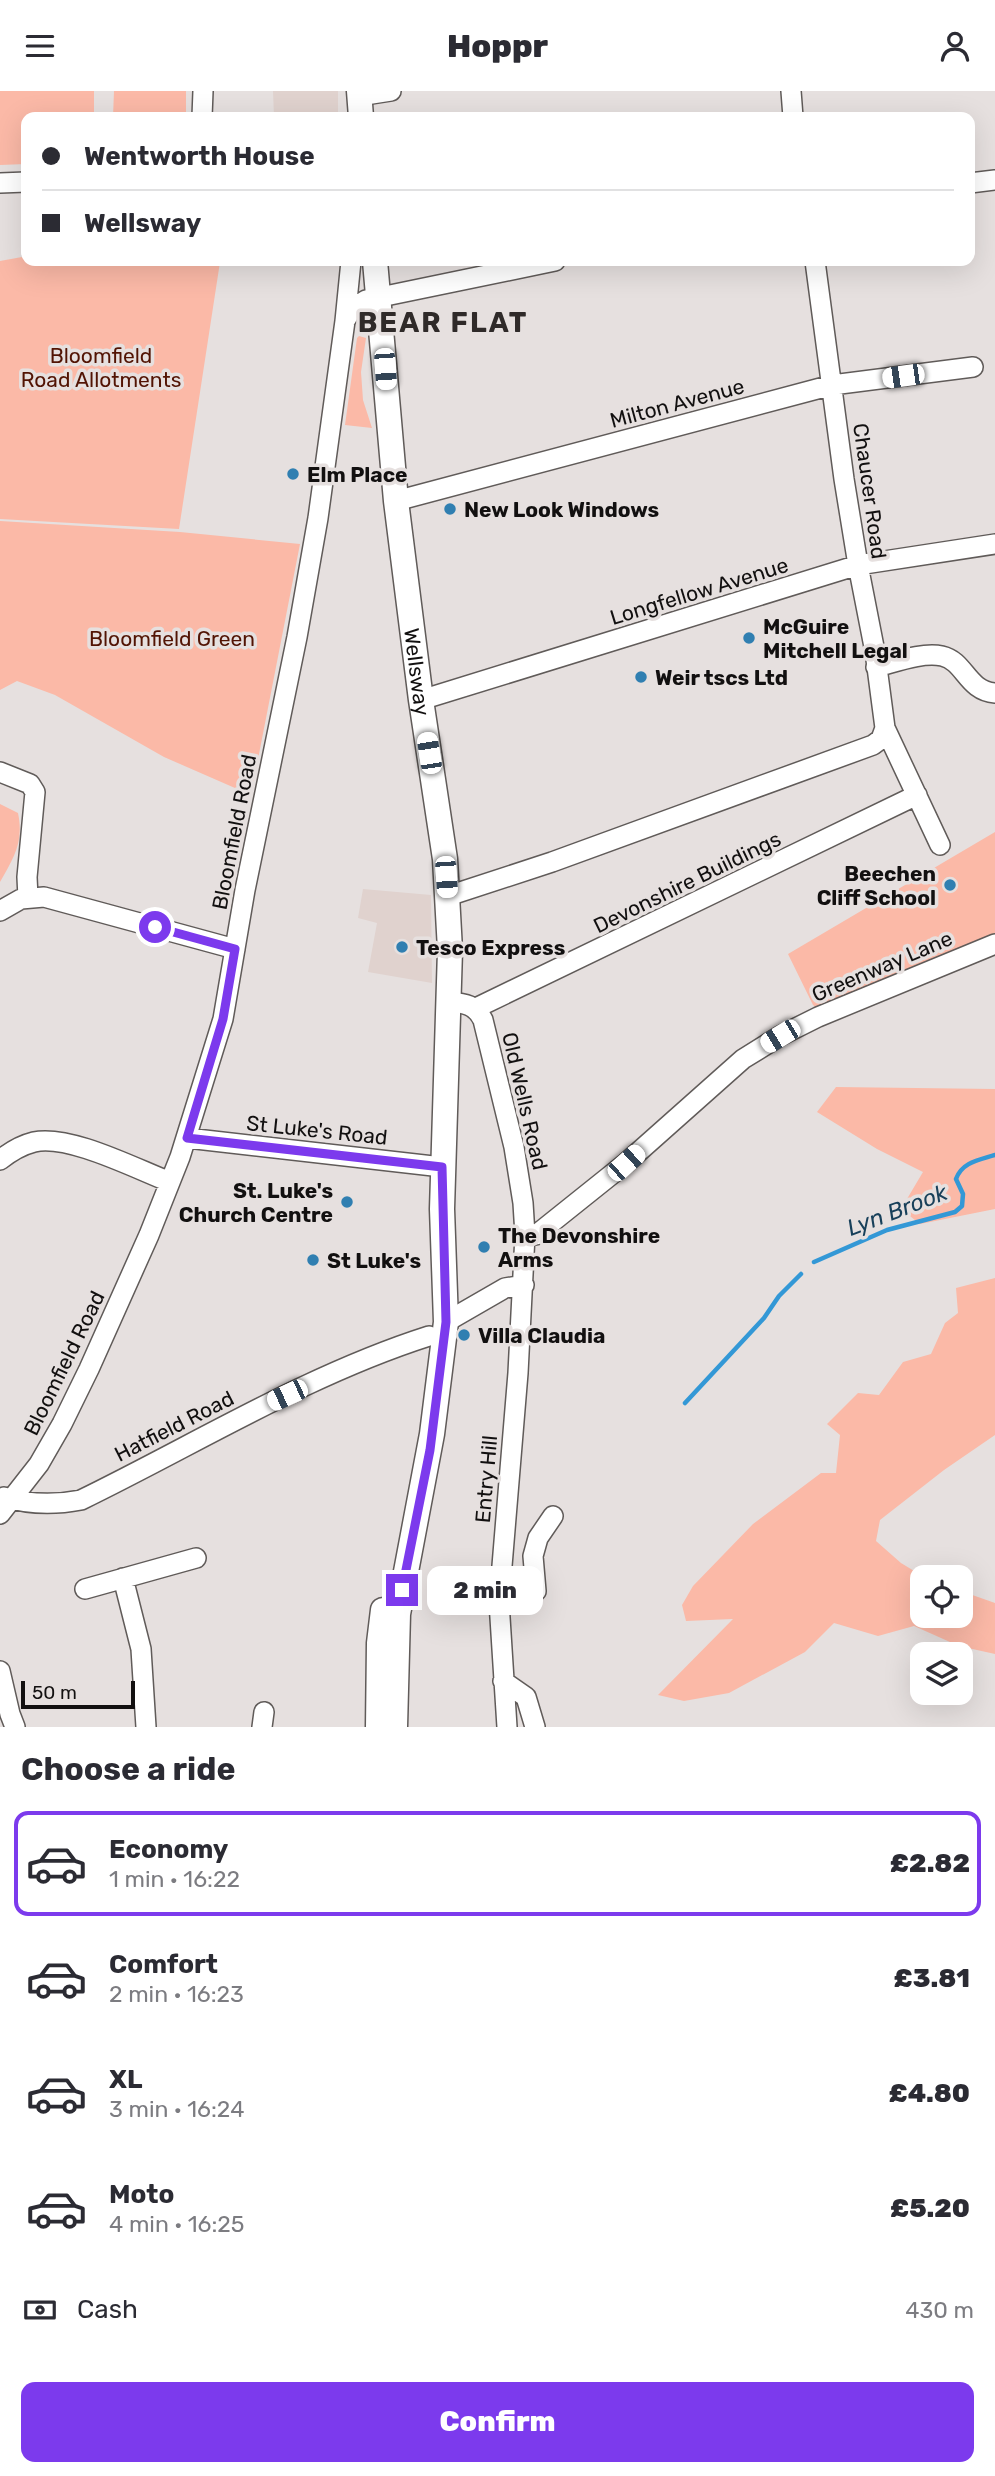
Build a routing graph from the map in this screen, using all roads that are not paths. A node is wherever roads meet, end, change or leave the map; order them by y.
1 (203, 91) edge
2 (391, 91) edge
3 (790, 91) edge
4 (360, 101) edge
5 (202, 112) edge
6 (792, 112) edge
7 (995, 180) edge
8 (21, 182) edge
9 (975, 182) edge
10 (0, 183) edge
11 (350, 266) edge
12 (376, 266) edge
13 (531, 266) edge
14 (816, 266) edge
15 (379, 297) junction
16 (345, 321) junction
17 (973, 367) dead end
18 (832, 385) junction
19 (396, 501) junction
20 (995, 544) edge
21 (858, 565) junction
22 (876, 667) junction
23 (995, 692) edge
24 (421, 700) junction
25 (886, 728) junction
26 (0, 772) edge
27 (917, 795) junction
28 (940, 845) dead end
29 (448, 896) junction
30 (28, 898) junction
31 (0, 911) edge
32 (995, 944) edge
33 (235, 949) junction
34 (449, 1002) junction
35 (476, 1009) junction
36 (187, 1138) junction
37 (0, 1160) edge
38 (442, 1167) junction
39 (170, 1182) junction
40 (525, 1235) junction
41 (524, 1285) junction
42 (438, 1329) junction
43 (4, 1503) edge
44 (553, 1516) dead end
45 (196, 1558) dead end
46 (123, 1578) junction
47 (85, 1589) dead end
48 (499, 1602) junction
49 (0, 1671) edge
50 (503, 1681) junction
51 (15, 1727) edge
52 (146, 1727) edge
53 (378, 1727) edge
54 (395, 1727) edge
55 (507, 1727) edge
56 (535, 1727) edge

1 - 5 street
2 - 4 street
3 - 6 street
7 - 9 street
8 - 10 street
11 - 16 street, Bloomfield Road
12 - 15 main road, Wellsway
13 - 15 street
14 - 18 street, Chaucer Road
15 - 16 street
15 - 19 main road, Wellsway
16 - 33 street, Bloomfield Road
17 - 18 street, Milton Avenue
18 - 19 street, Milton Avenue
18 - 21 street, Chaucer Road
19 - 24 main road, Wellsway
20 - 21 street, Longfellow Avenue
21 - 22 street, Chaucer Road
21 - 24 street, Longfellow Avenue
22 - 23 street
22 - 25 street, Chaucer Road
24 - 29 main road, Wellsway
25 - 27 street, Chaucer Road
25 - 29 street
26 - 30 street
27 - 28 street, Chaucer Road
27 - 35 street, Devonshire Buildings
29 - 34 main road, Wellsway
30 - 31 street
30 - 33 street
32 - 40 street, Greenway Lane
33 - 36 street, Bloomfield Road
34 - 35 street
34 - 38 main road, Wellsway
35 - 40 street, Old Wells Road
36 - 38 street, St Luke's Road
36 - 39 street, Bloomfield Road
37 - 39 street
38 - 42 main road, Wellsway
39 - 43 street, Bloomfield Road
40 - 41 street, Entry Hill
41 - 42 street, Hatfield Road
41 - 48 street, Entry Hill
42 - 43 street, Hatfield Road
42 - 53 main road, Wellsway
42 - 54 main road, Wellsway
44 - 48 street
45 - 46 street
46 - 47 street
46 - 52 street
48 - 50 street, Entry Hill
49 - 51 street
50 - 55 street, Entry Hill
50 - 56 street

